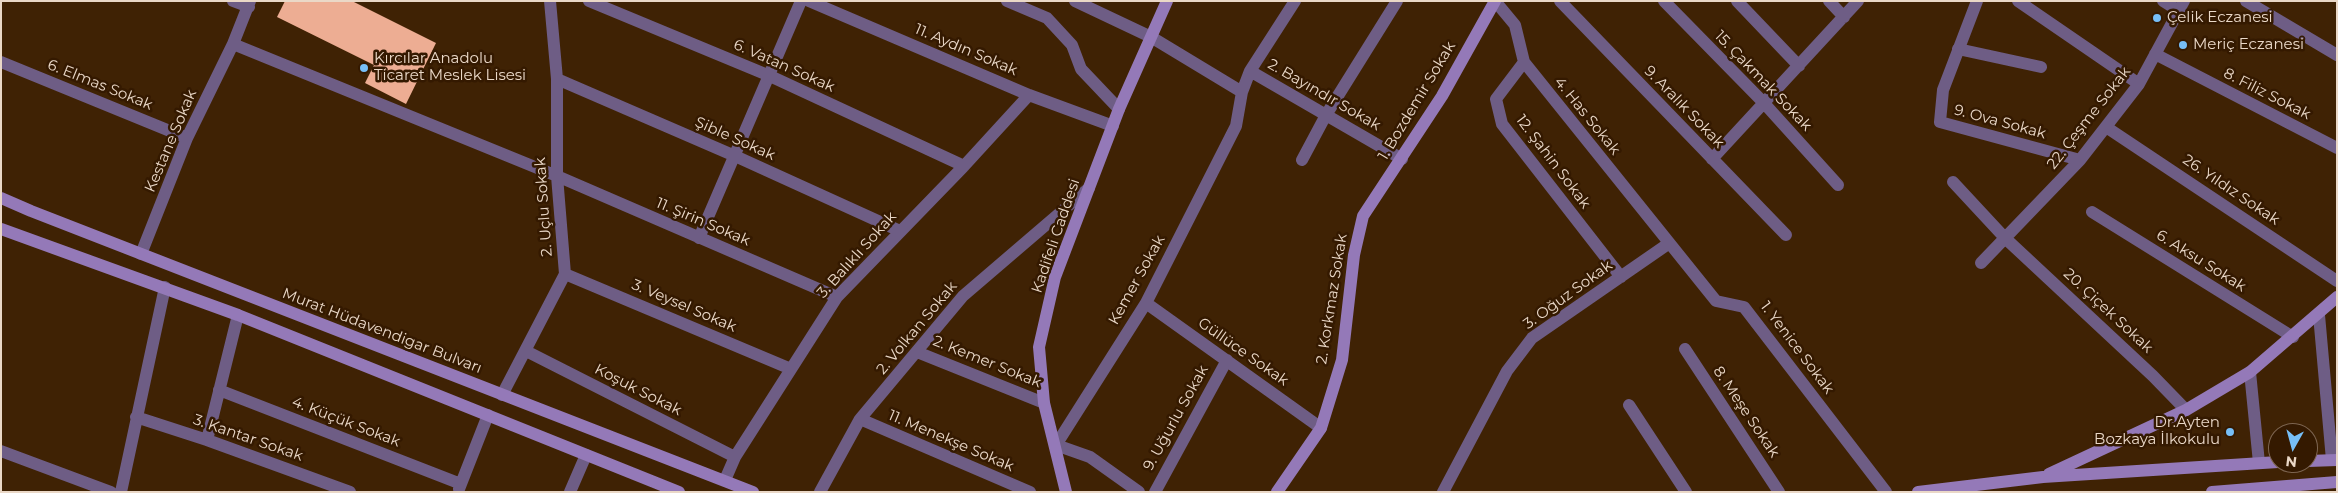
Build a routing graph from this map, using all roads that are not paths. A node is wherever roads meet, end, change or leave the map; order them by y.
1 (233, 1) edge
2 (550, 1) edge
3 (589, 1) edge
4 (801, 1) edge
5 (809, 1) edge
6 (1007, 1) edge
7 (1075, 1) edge
8 (1166, 1) edge
9 (1295, 1) edge
10 (1397, 1) edge
11 (1495, 1) edge
12 (1560, 1) edge
13 (1664, 1) edge
14 (1737, 1) edge
15 (1829, 1) edge
16 (1858, 1) edge
17 (2018, 1) edge
18 (2163, 1) edge
19 (2246, 1) edge
20 (1975, 2) edge
21 (250, 4) edge
22 (2181, 6) edge
23 (1844, 17) junction
24 (1151, 37) junction
25 (233, 44) junction
26 (1958, 49) junction
27 (2156, 54) junction
28 (2337, 55) edge
29 (1, 62) edge
30 (1524, 62) junction
31 (1799, 66) junction
32 (2041, 67) dead end
33 (1250, 71) junction
34 (770, 76) junction
35 (557, 79) junction
36 (2139, 84) junction
37 (1242, 92) junction
38 (1029, 95) junction
39 (1763, 102) junction
40 (1119, 109) junction
41 (1326, 115) junction
42 (1113, 126) junction
43 (2106, 127) junction
44 (187, 138) junction
45 (2337, 148) edge
46 (735, 156) junction
47 (1402, 159) junction
48 (1712, 159) junction
49 (1302, 160) dead end
50 (2080, 160) junction
51 (964, 166) junction
52 (557, 176) junction
53 (1953, 182) dead end
54 (1838, 185) dead end
55 (1090, 188) junction
56 (1, 198) edge
57 (2092, 212) dead end
58 (1363, 216) joint
59 (1, 230) edge
60 (900, 231) junction
61 (1786, 234) dead end
62 (699, 238) junction
63 (2005, 238) junction
64 (1668, 244) junction
65 (141, 254) junction
66 (1981, 263) dead end
67 (565, 274) junction
68 (1621, 277) junction
69 (2337, 281) edge
70 (165, 287) junction
71 (837, 297) junction
72 (2337, 298) edge
73 (1146, 303) junction
74 (238, 315) junction
75 (2319, 315) junction
76 (2293, 337) junction
77 (1685, 349) dead end
78 (526, 351) junction
79 (917, 352) junction
80 (1226, 360) junction
81 (791, 369) junction
82 (2250, 372) junction
83 (219, 390) junction
84 (502, 395) junction
85 (1044, 403) junction
86 (1629, 405) dead end
87 (2186, 410) junction
88 (488, 416) junction
89 (136, 418) junction
90 (860, 419) junction
91 (1320, 428) junction
92 (207, 440) junction
93 (1056, 445) junction
94 (1, 451) edge
95 (586, 455) junction
96 (735, 458) junction
97 (2334, 460) edge
98 (2318, 461) edge
99 (2259, 463) junction
100 (2268, 463) edge
101 (2043, 477) junction
102 (725, 480) junction
103 (2337, 482) edge
104 (460, 488) edge
105 (111, 492) edge
106 (121, 492) edge
107 (350, 492) edge
108 (570, 492) edge
109 (679, 492) edge
110 (752, 492) edge
111 (820, 492) edge
112 (1030, 492) edge
113 (1066, 492) edge
114 (1139, 492) edge
115 (1155, 492) edge
116 (1277, 492) edge
117 (1443, 492) edge
118 (1686, 492) edge
119 (1779, 492) edge
120 (1886, 492) edge
121 (1918, 492) edge
122 (2212, 492) edge

1 - 21 street
2 - 35 street, 2. Uçlu Sokak
3 - 34 street, 6. Vatan Sokak
4 - 34 street
5 - 38 street, 11. Aydın Sokak
6 - 40 street
7 - 24 street
8 - 24 main road, Kadifeli Caddesi
9 - 33 street, 2. Bayındır Sokak
10 - 41 street
11 - 30 street, 4. Has Sokak
11 - 47 main road, 1. Bozdemir Sokak
12 - 48 street, 9. Aralık Sokak
13 - 39 street, 15. Çakmak Sokak
14 - 31 street
15 - 23 street
16 - 23 street
17 - 36 street
18 - 22 street
19 - 28 street
20 - 26 street
21 - 25 street, Kestane Sokak
22 - 27 street, 22. Çeşme Sokak
23 - 31 street
24 - 37 street
24 - 40 main road, Kadifeli Caddesi
25 - 44 street, Kestane Sokak
25 - 52 street, 11. Şirin Sokak
26 - 32 street
26 - 50 street, 9. Ova Sokak
27 - 36 street, 22. Çeşme Sokak
27 - 45 street, 8. Filiz Sokak
29 - 44 street, 6. Elmas Sokak
30 - 64 street, 4. Has Sokak
30 - 68 street, 12. Şahin Sokak
31 - 39 street
33 - 37 street, Kemer Sokak
33 - 41 street, 2. Bayındır Sokak
34 - 46 street
34 - 51 street, 6. Vatan Sokak
35 - 46 street, Şible Sokak
35 - 52 street, 2. Uçlu Sokak
36 - 43 street, 22. Çeşme Sokak
37 - 73 street, Kemer Sokak
38 - 42 street, 11. Aydın Sokak
38 - 51 street, 3. Balıklı Sokak
39 - 48 street
39 - 54 street, 15. Çakmak Sokak
40 - 42 main road, Kadifeli Caddesi
41 - 47 street, 2. Bayındır Sokak
41 - 49 street
42 - 55 main road, Kadifeli Caddesi
43 - 50 street, 22. Çeşme Sokak
43 - 69 street, 26. Yıldız Sokak
44 - 65 street, Kestane Sokak
46 - 60 street, Şible Sokak
46 - 62 street
47 - 58 main road, 1. Bozdemir Sokak
48 - 61 street, 9. Aralık Sokak
50 - 63 street, 22. Çeşme Sokak
51 - 60 street, 3. Balıklı Sokak
52 - 62 street, 11. Şirin Sokak
52 - 67 street, 2. Uçlu Sokak
53 - 63 street, 20. Çiçek Sokak
55 - 79 street, 2. Volkan Sokak
55 - 85 main road, Kadifeli Caddesi
56 - 65 main road, Murat Hüdavendigar Bulvarı
57 - 76 street, 6. Aksu Sokak
58 - 91 main road, 2. Korkmaz Sokak
59 - 70 main road
60 - 71 street, 3. Balıklı Sokak
62 - 71 street, 11. Şirin Sokak
63 - 66 street, 22. Çeşme Sokak
63 - 87 street, 20. Çiçek Sokak
64 - 68 street, 3. Oğuz Sokak
64 - 120 street, 1. Yenice Sokak
65 - 84 main road, Murat Hüdavendigar Bulvarı
67 - 78 street, 2. Uçlu Sokak
67 - 81 street, 3. Veysel Sokak
68 - 117 street, 3. Oğuz Sokak
70 - 74 main road
70 - 89 street
71 - 81 street, 3. Balıklı Sokak
72 - 75 main road
73 - 80 street, Güllüce Sokak
73 - 93 street, Kemer Sokak
74 - 83 street
74 - 88 main road
75 - 76 main road
75 - 97 street
76 - 82 main road
77 - 119 street, 8. Meşe Sokak
78 - 84 street, 2. Uçlu Sokak
78 - 96 street, Koşuk Sokak
79 - 85 street, 2. Kemer Sokak
79 - 90 street, 2. Volkan Sokak
80 - 91 street, Güllüce Sokak
80 - 115 street, 9. Uğurlu Sokak
81 - 96 street, 3. Balıklı Sokak
82 - 87 main road
82 - 99 street
83 - 92 street
83 - 104 street, 4. Küçük Sokak
84 - 102 main road, Murat Hüdavendigar Bulvarı
85 - 93 main road, Kadifeli Caddesi
86 - 118 street
87 - 101 main road
88 - 95 main road
88 - 104 street
89 - 92 street, 3. Kantar Sokak
89 - 106 street
90 - 111 street, 2. Volkan Sokak
90 - 112 street, 11. Menekşe Sokak
91 - 116 main road, 2. Korkmaz Sokak
92 - 107 street, 3. Kantar Sokak
93 - 113 main road, Kadifeli Caddesi
93 - 114 street
94 - 105 street
95 - 108 street
95 - 109 main road
96 - 102 street, 3. Balıklı Sokak
97 - 98 main road
99 - 100 main road
99 - 101 main road
101 - 121 main road
102 - 110 main road, Murat Hüdavendigar Bulvarı
103 - 122 main road

